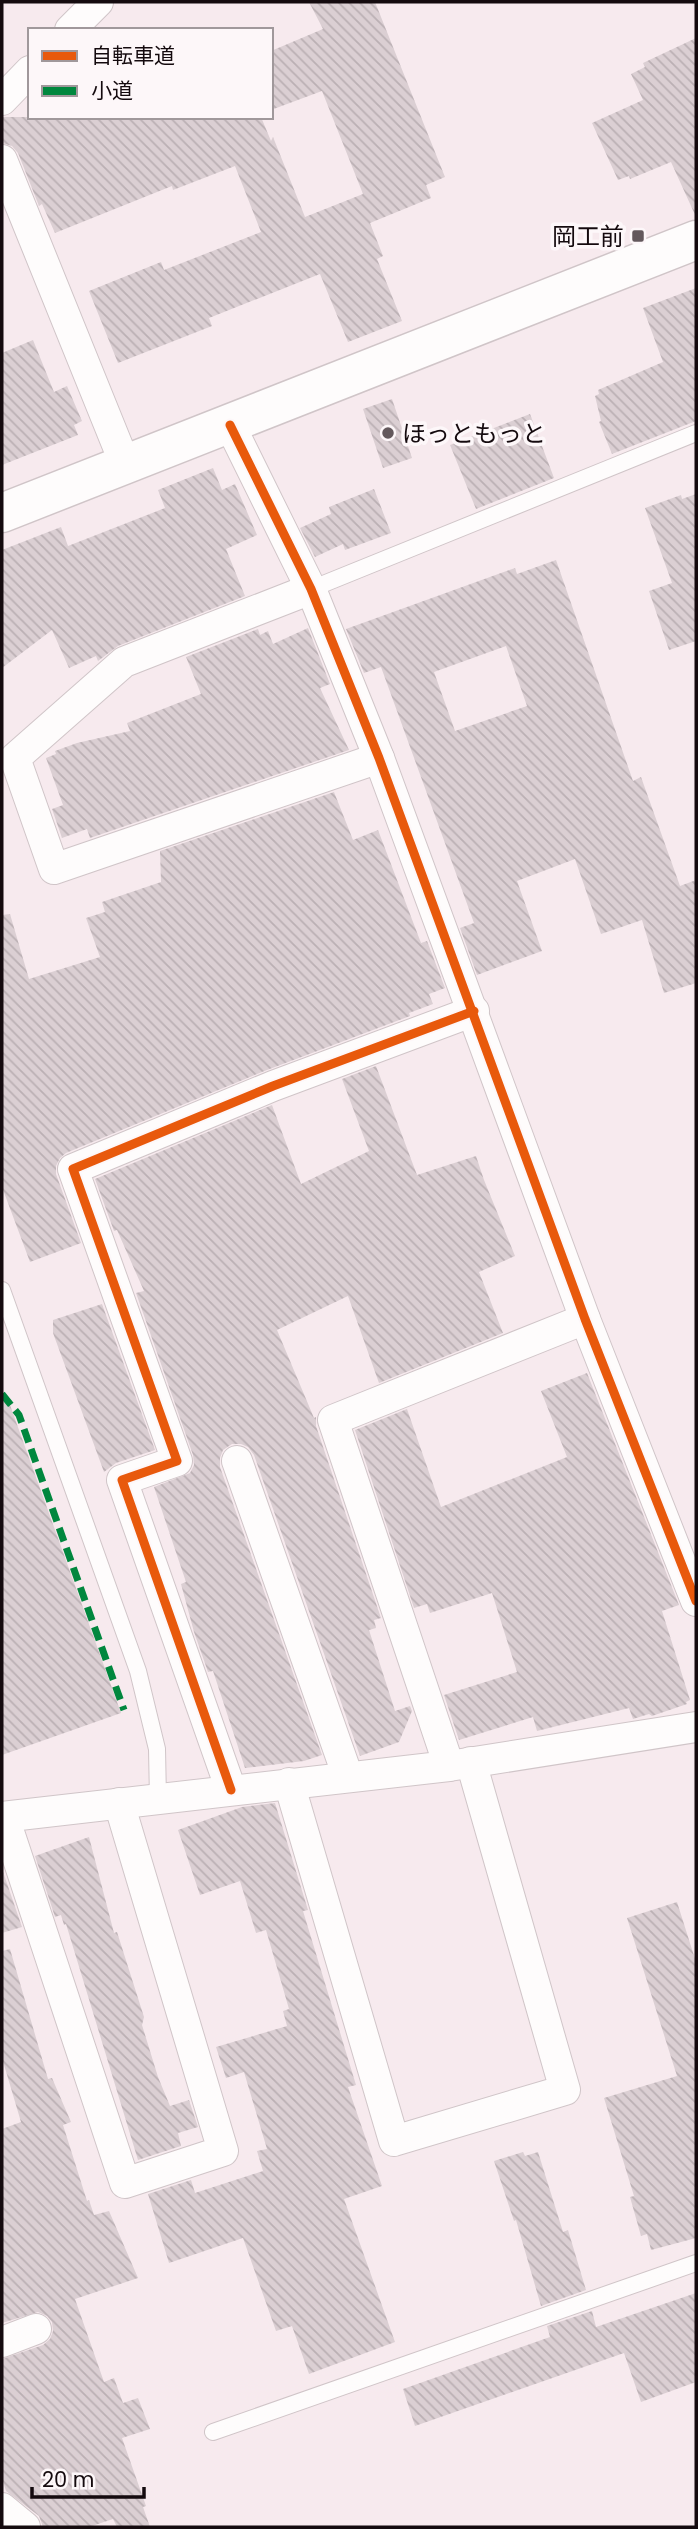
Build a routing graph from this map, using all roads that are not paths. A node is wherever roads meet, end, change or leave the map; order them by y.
1 (98, 2) edge
2 (72, 28) edge
3 (28, 73) edge
4 (2, 100) edge
5 (2, 160) edge
6 (696, 240) edge
7 (230, 425) junction
8 (696, 433) edge
9 (125, 464) junction
10 (2, 513) edge
11 (311, 589) junction
12 (379, 758) junction
13 (474, 1011) junction
14 (2, 1290) edge
15 (585, 1319) junction
16 (237, 1461) dead end
17 (696, 1601) edge
18 (696, 1727) edge
19 (460, 1764) junction
20 (348, 1777) junction
21 (289, 1783) junction
22 (231, 1790) junction
23 (158, 1799) junction
24 (119, 1803) junction
25 (3, 1817) edge
26 (696, 2263) edge
27 (36, 2329) dead end
28 (2, 2342) edge
29 (213, 2432) dead end
30 (2, 2508) edge
31 (25, 2527) edge

1 - 2 street
3 - 4 street
5 - 9 street
6 - 7 street
7 - 9 street
7 - 11 street
8 - 11 lane
9 - 10 street
11 - 12 street
11 - 12 street
12 - 13 street
13 - 15 street
13 - 22 street
14 - 23 lane
15 - 17 street
15 - 19 street
16 - 20 street
18 - 19 street
19 - 20 street
19 - 21 street
20 - 21 street
21 - 22 street
22 - 23 street
23 - 24 street
24 - 25 street
24 - 25 street
26 - 29 lane
27 - 28 street
30 - 31 street

